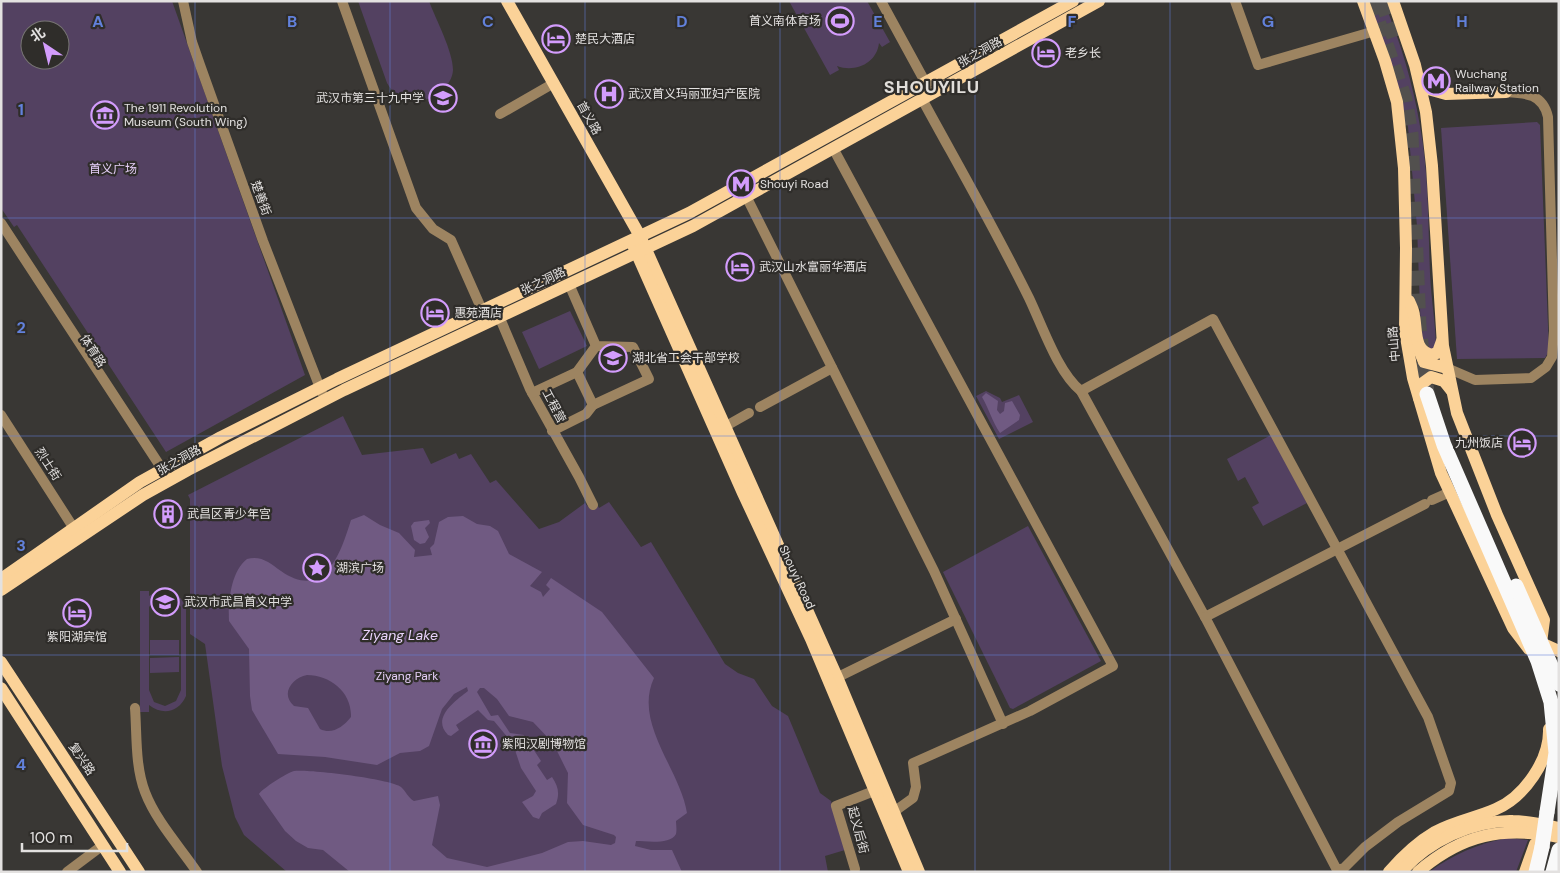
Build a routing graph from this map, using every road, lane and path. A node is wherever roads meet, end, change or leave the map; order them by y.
1 (183, 1) edge
2 (342, 1) edge
3 (507, 1) edge
4 (881, 1) edge
5 (1099, 1) edge
6 (1235, 1) edge
7 (1363, 1) edge
8 (1393, 1) edge
9 (1070, 2) edge
10 (1375, 31) junction
11 (554, 82) junction
12 (1421, 87) junction
13 (927, 92) junction
14 (1506, 92) joint
15 (500, 114) dead end
16 (833, 148) junction
17 (746, 196) junction
18 (1, 223) edge
19 (636, 238) junction
20 (3, 239) edge
21 (642, 250) junction
22 (569, 284) junction
23 (1406, 294) junction
24 (482, 310) junction
25 (499, 316) junction
26 (1417, 339) junction
27 (1442, 341) junction
28 (596, 346) junction
29 (1447, 368) junction
30 (833, 369) junction
31 (578, 372) junction
32 (320, 388) junction
33 (1081, 391) junction
34 (532, 393) junction
35 (1453, 393) junction
36 (1428, 395) junction
37 (325, 400) junction
38 (593, 405) junction
39 (761, 409) dead end
40 (1, 415) edge
41 (750, 415) dead end
42 (726, 428) junction
43 (552, 431) junction
44 (163, 477) junction
45 (1450, 492) junction
46 (593, 505) dead end
47 (73, 527) junction
48 (1337, 549) junction
49 (1, 579) edge
50 (1, 590) edge
51 (955, 617) junction
52 (1205, 617) junction
53 (1541, 643) junction
54 (1559, 651) edge
55 (1538, 661) junction
56 (1, 662) edge
57 (832, 677) junction
58 (1559, 684) edge
59 (1, 688) edge
60 (1551, 702) junction
61 (135, 708) dead end
62 (1003, 724) junction
63 (874, 791) junction
64 (890, 815) junction
65 (1559, 828) edge
66 (1559, 838) edge
67 (1535, 844) dead end
68 (103, 845) junction
69 (1559, 850) edge
70 (855, 869) dead end
71 (67, 872) edge
72 (120, 872) edge
73 (139, 872) edge
74 (197, 872) edge
75 (910, 872) edge
76 (919, 872) edge
77 (1388, 872) edge
78 (1401, 872) edge
79 (1418, 872) edge
80 (1525, 872) edge
81 (1536, 872) edge
82 (1553, 872) edge

1 - 32 street, 楚善街
2 - 24 street
3 - 11 main road, 首义路
4 - 13 street
5 - 13 main road, 张之洞路
6 - 10 street
7 - 10 main road, 中山路
8 - 12 main road
9 - 13 main road, 张之洞路
10 - 23 main road, 中山路
11 - 15 street
11 - 19 main road, 首义路
12 - 14 main road
12 - 27 main road
13 - 16 main road, 张之洞路
13 - 19 main road, 张之洞路
13 - 33 street
14 - 29 street
16 - 17 main road, 张之洞路
16 - 62 street
17 - 21 main road, 张之洞路
17 - 30 street
18 - 44 street
19 - 21 main road, 首义路
19 - 24 main road, 张之洞路
20 - 44 street, 体育路
21 - 22 main road, 张之洞路
21 - 42 main road, Shouyi Road
21 - 57 main road, Shouyi Road
22 - 25 main road, 张之洞路
22 - 28 street
23 - 26 main road
23 - 36 main road, 中山路
24 - 32 main road, 张之洞路
25 - 34 street, 工程营
25 - 37 main road, 张之洞路
26 - 27 main road
26 - 29 main road
27 - 29 main road
28 - 31 street
28 - 38 street
29 - 35 main road
30 - 39 street
30 - 51 street
31 - 34 street
31 - 38 street
32 - 37 street, 楚善街
32 - 44 main road, 张之洞路
33 - 48 street
33 - 52 street
34 - 43 street, 工程营
35 - 36 main road
35 - 53 main road
36 - 45 main road, 中山路
36 - 53 highway
36 - 55 highway
37 - 44 main road, 张之洞路
38 - 43 street
40 - 47 street, 烈士街
41 - 42 street
42 - 57 main road, Shouyi Road
43 - 46 street, 工程营
44 - 47 main road, 张之洞路
44 - 50 main road, 张之洞路
45 - 48 street
45 - 55 main road, 中山路
47 - 49 main road, 张之洞路
48 - 52 street
48 - 52 street
51 - 57 street
51 - 62 street
53 - 54 main road
53 - 58 highway
55 - 60 highway
56 - 73 main road, 复兴路
57 - 63 main road, Shouyi Road
57 - 64 main road, Shouyi Road
59 - 68 main road
60 - 77 main road
60 - 81 highway, bridge
61 - 74 street
62 - 64 street
63 - 64 main road, Shouyi Road
63 - 70 street, 起义后街
64 - 75 main road, Shouyi Road
64 - 76 main road, Shouyi Road
65 - 78 main road
66 - 79 main road
67 - 80 main road
68 - 71 street
68 - 72 main road
69 - 82 highway, bridge

